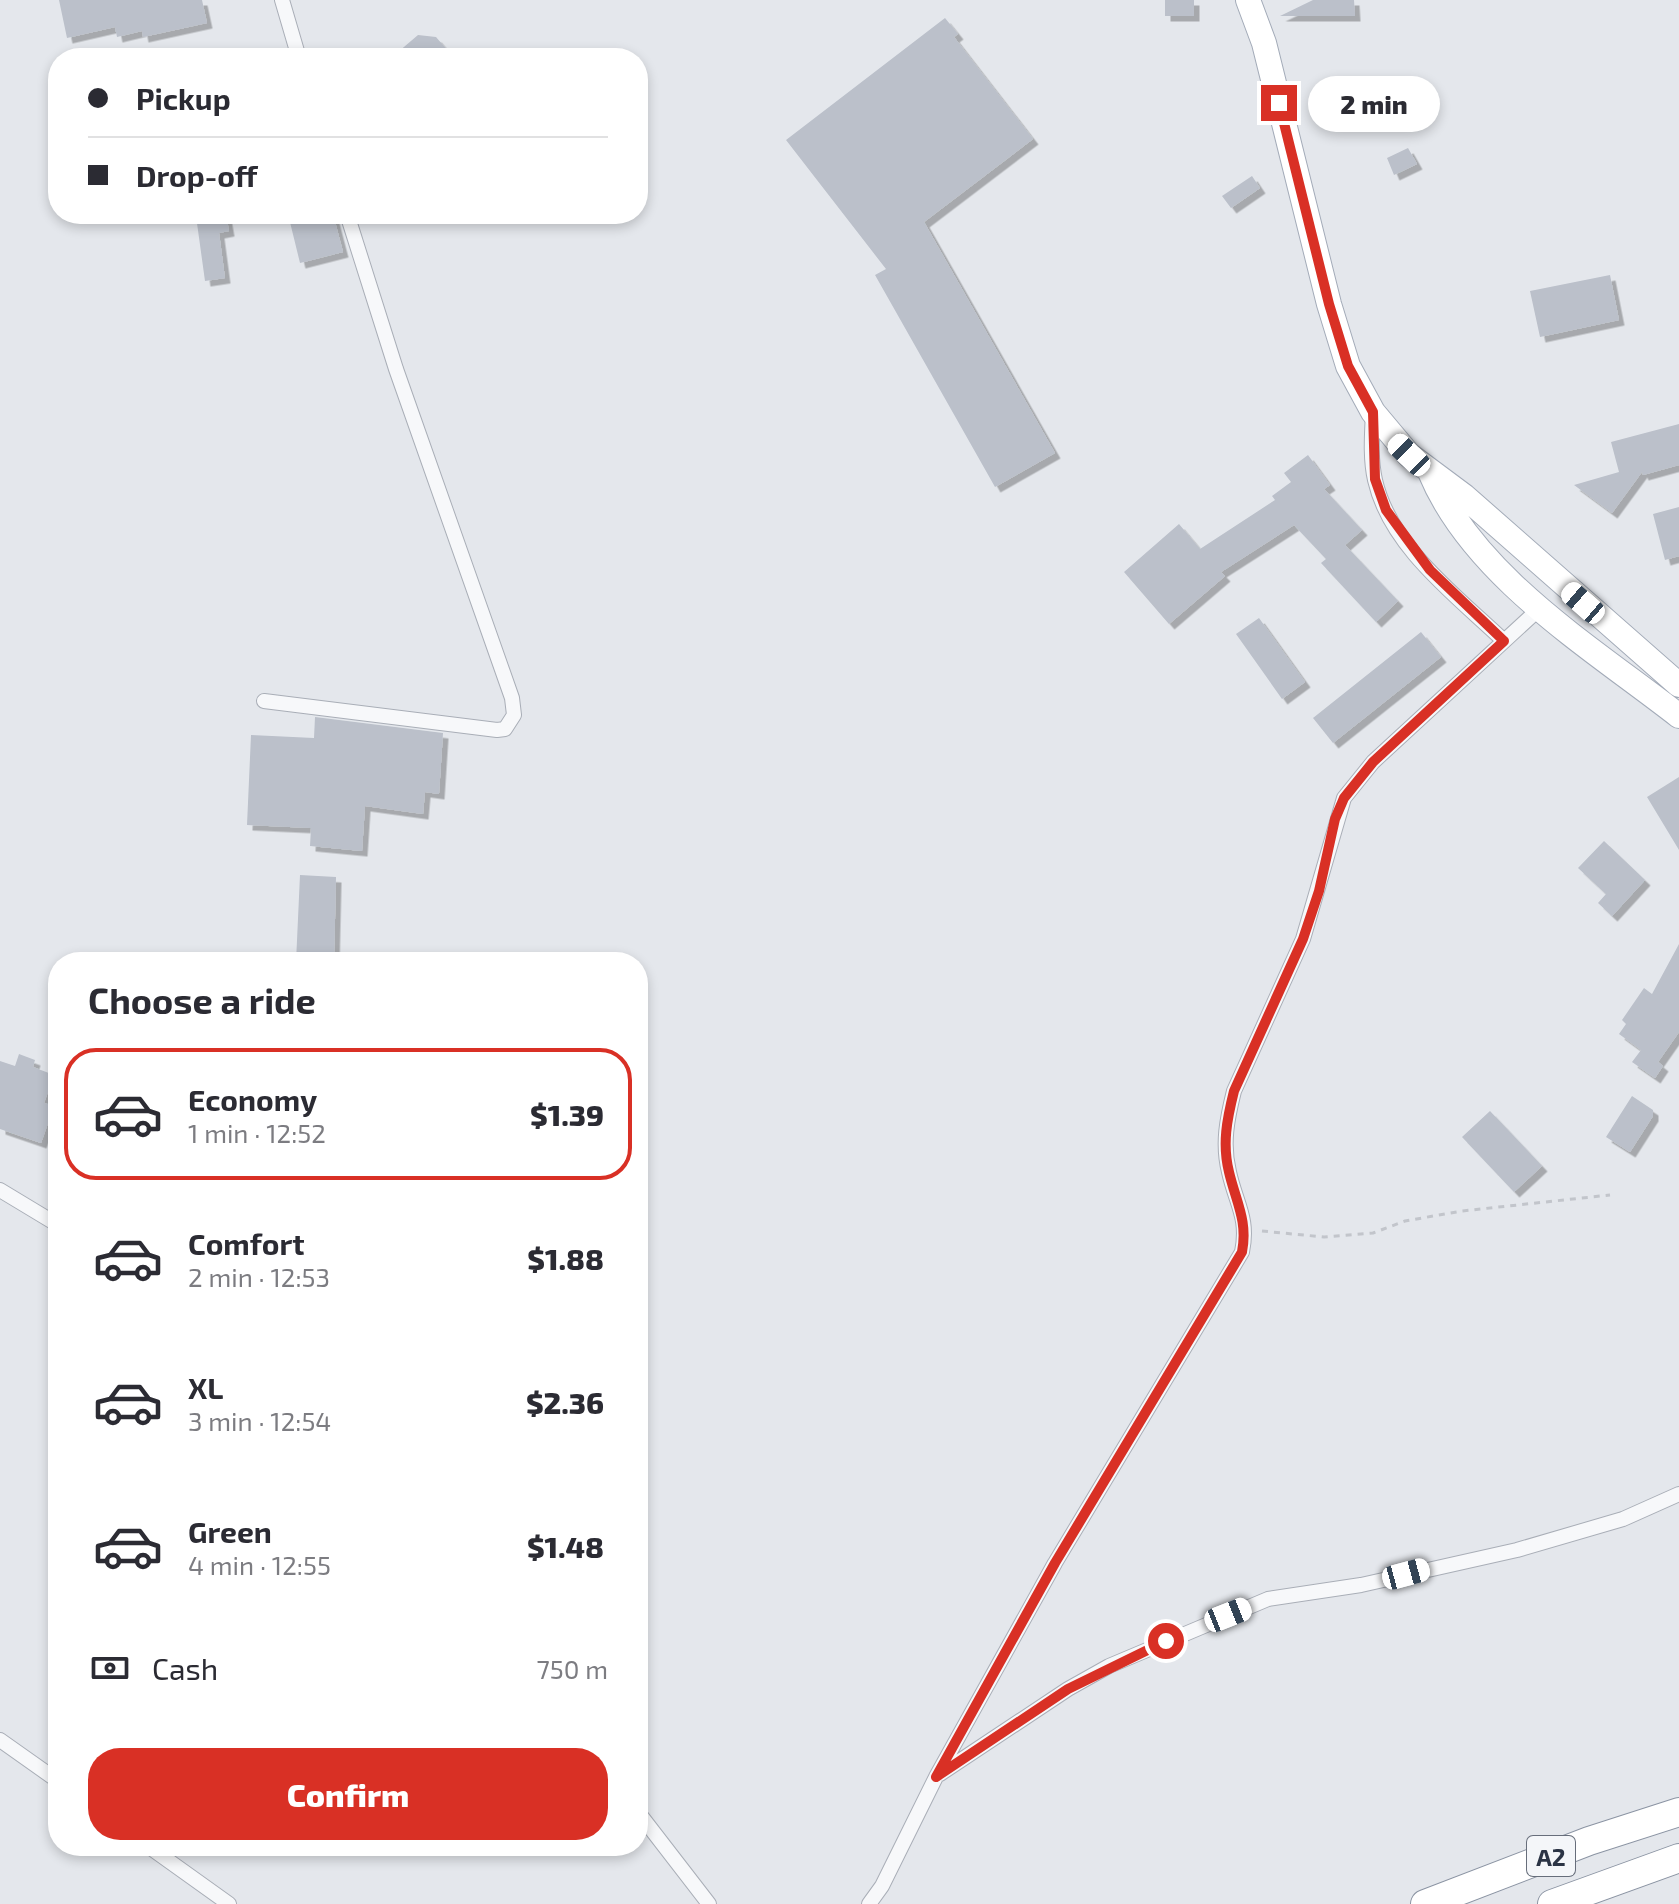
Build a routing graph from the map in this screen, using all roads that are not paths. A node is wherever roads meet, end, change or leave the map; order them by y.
1 (282, 0) edge
2 (1248, 0) edge
3 (296, 48) edge
4 (350, 224) edge
5 (1373, 412) junction
6 (1430, 472) junction
7 (1540, 608) junction
8 (1504, 641) junction
9 (1679, 685) edge
10 (264, 701) dead end
11 (1679, 716) edge
12 (0, 1190) edge
13 (48, 1219) edge
14 (1679, 1494) edge
15 (0, 1740) edge
16 (48, 1774) edge
17 (936, 1777) junction
18 (1679, 1812) edge
19 (648, 1825) edge
20 (162, 1856) edge
21 (1679, 1858) edge
22 (229, 1904) edge
23 (709, 1904) edge
24 (869, 1904) edge
25 (1425, 1904) edge
26 (1552, 1904) edge

1 - 3 street
2 - 5 main road
4 - 10 street
5 - 6 main road
5 - 8 street
6 - 7 main road
6 - 9 main road
7 - 8 street
7 - 11 main road
8 - 17 street
12 - 13 street
14 - 17 street
15 - 16 street
17 - 24 street
18 - 25 highway, A2
19 - 23 street
20 - 22 street
21 - 26 highway, A2

